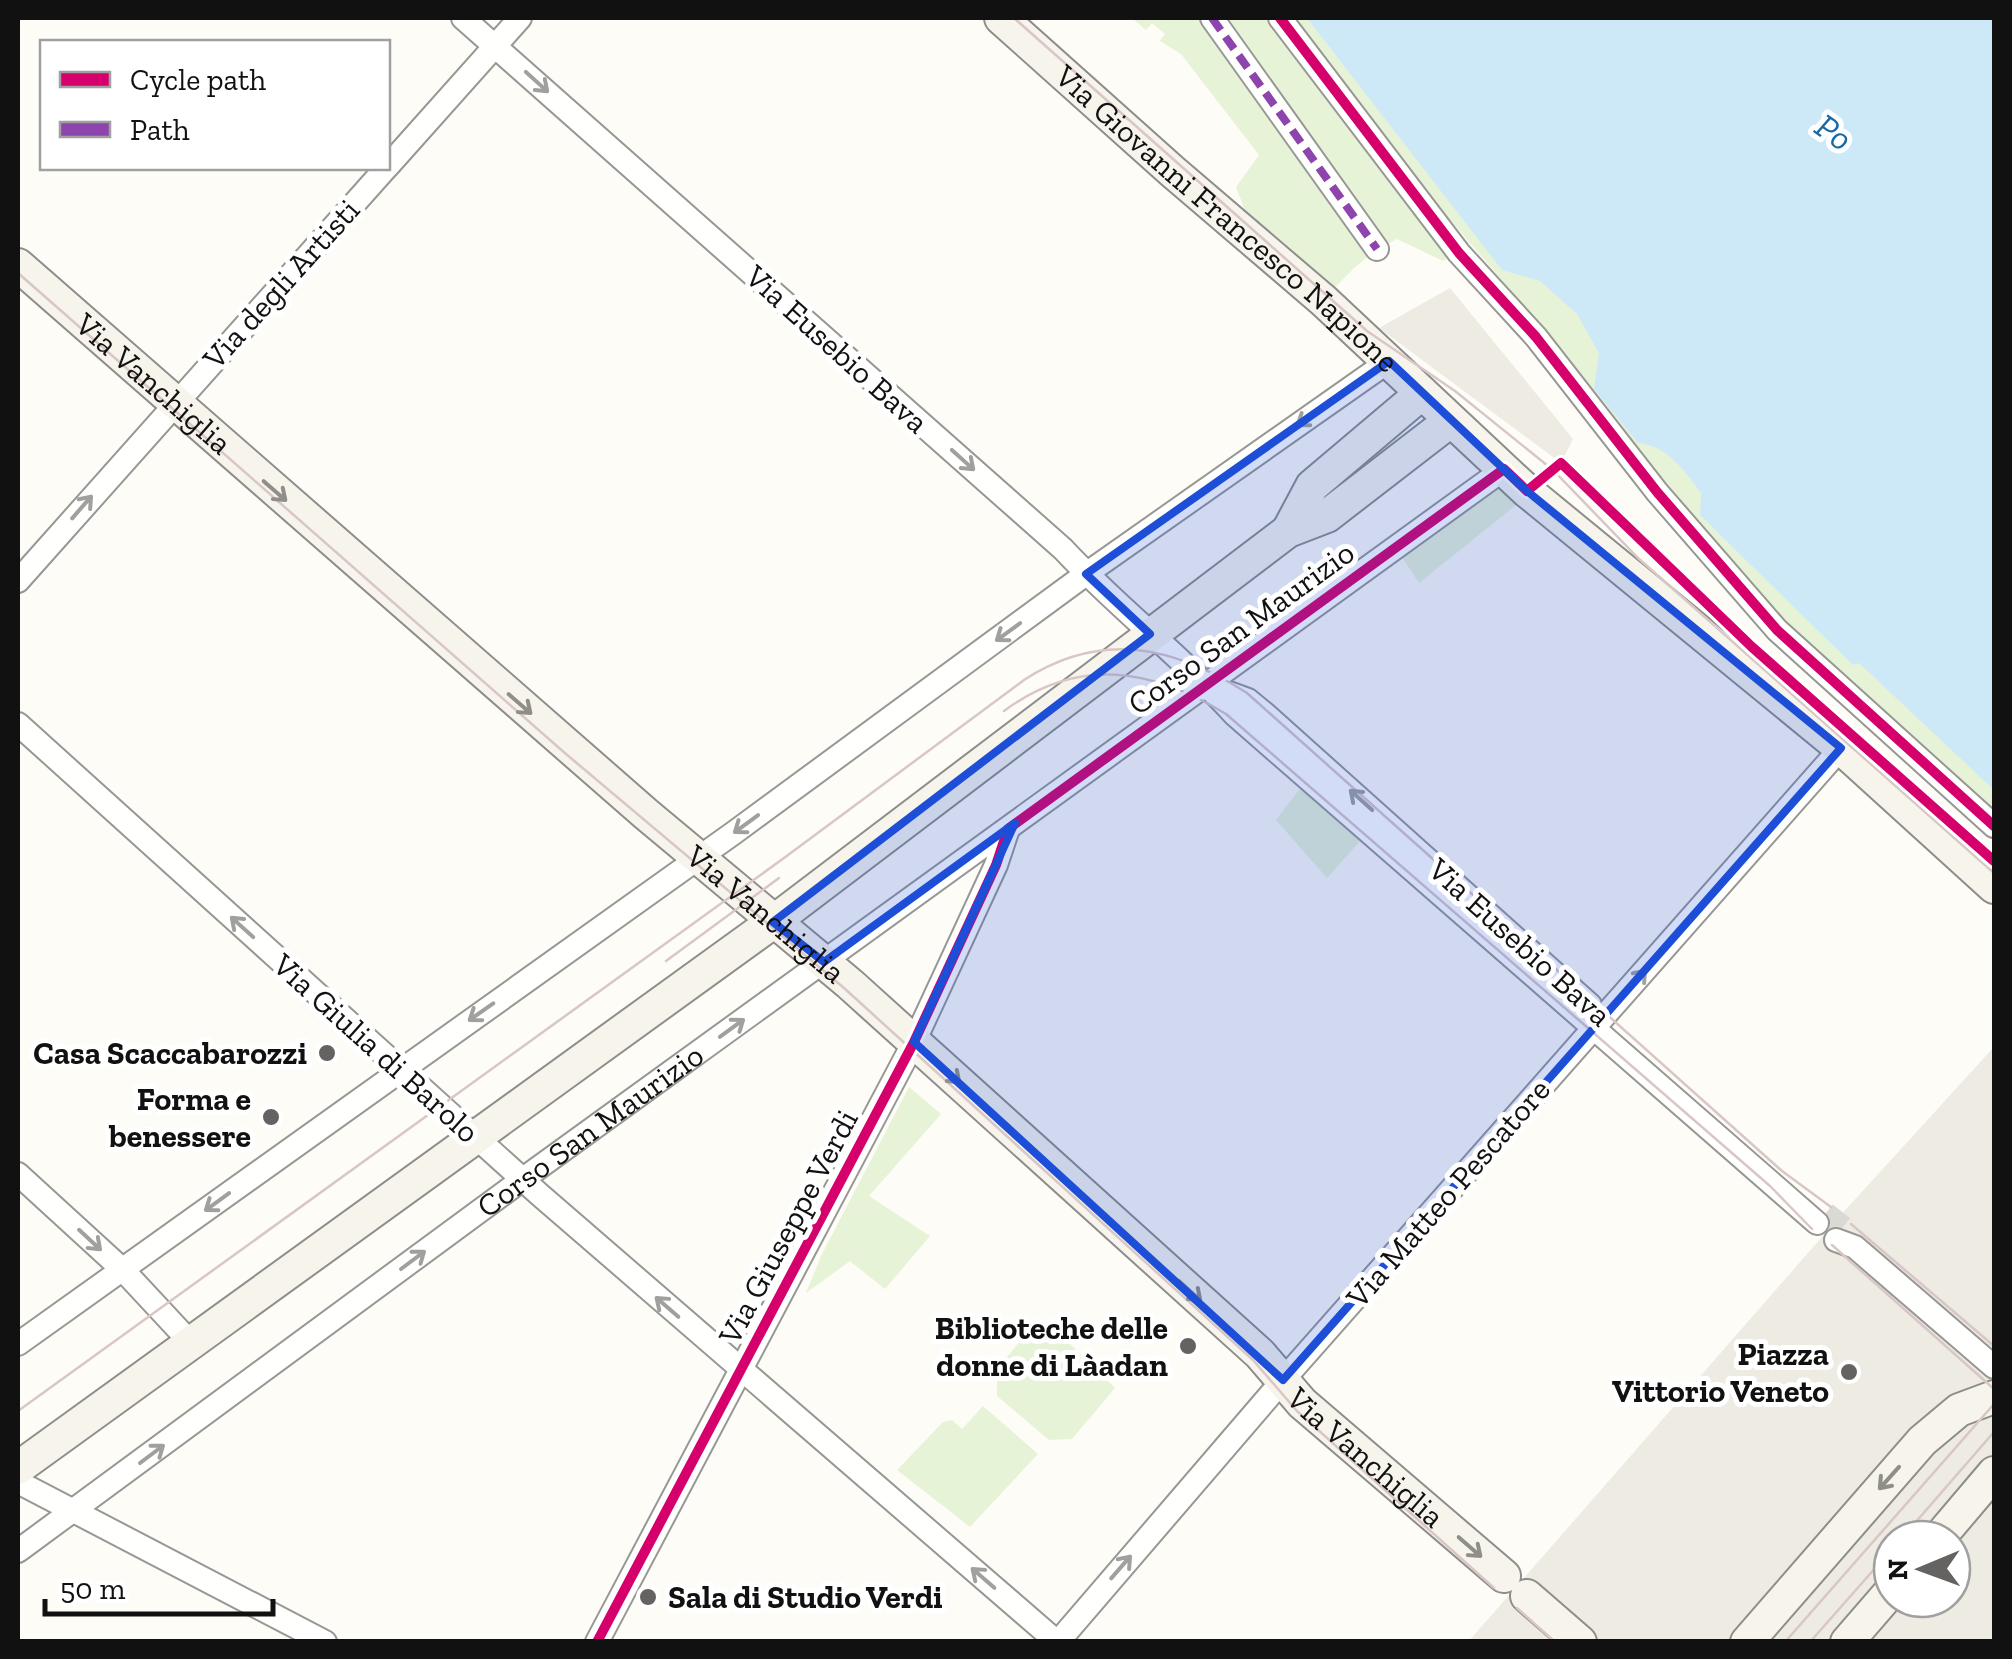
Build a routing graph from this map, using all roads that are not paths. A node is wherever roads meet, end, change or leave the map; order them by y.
1 (463, 18) edge
2 (520, 18) edge
3 (1001, 18) edge
4 (1212, 18) edge
5 (1280, 18) edge
6 (496, 46) junction
7 (390, 164) edge
8 (384, 170) edge
9 (1377, 249) dead end
10 (18, 265) edge
11 (1389, 361) junction
12 (1422, 393) junction
13 (174, 403) junction
14 (1450, 421) junction
15 (1504, 469) junction
16 (1288, 531) junction
17 (1086, 574) junction
18 (18, 580) edge
19 (1150, 634) junction
20 (1207, 684) junction
21 (18, 724) edge
22 (1841, 748) junction
23 (1994, 826) edge
24 (1008, 828) junction
25 (698, 858) junction
26 (1994, 887) edge
27 (773, 922) junction
28 (824, 962) junction
29 (1599, 1023) junction
30 (914, 1042) junction
31 (399, 1070) junction
32 (476, 1137) junction
33 (18, 1174) edge
34 (523, 1179) junction
35 (1822, 1218) tunnel mouth
36 (1846, 1239) tunnel mouth
37 (123, 1270) junction
38 (18, 1344) edge
39 (191, 1344) junction
40 (1994, 1367) edge
41 (740, 1371) junction
42 (1283, 1380) junction
43 (1994, 1397) edge
44 (18, 1468) edge
45 (1994, 1473) edge
46 (18, 1482) edge
47 (74, 1512) junction
48 (1955, 1519) edge
49 (18, 1551) edge
50 (1872, 1613) edge
51 (326, 1642) edge
52 (598, 1642) edge
53 (1058, 1642) edge
54 (1580, 1642) edge
55 (1747, 1642) edge
56 (1847, 1642) edge

1 - 6 street, Via Eusebio Bava
2 - 6 street, Via degli Artisti
3 - 11 street, Via Giovanni Francesco Napione
4 - 9 street
5 - 23 street
6 - 7 street, Via degli Artisti
6 -> 17 street, Via Eusebio Bava
8 - 13 street, Via degli Artisti
10 - 13 street, Via Vanchiglia
11 - 12 street, Via Giovanni Francesco Napione
11 -> 17 street
12 - 14 street, Via Giovanni Francesco Napione
12 - 16 street, Corso San Maurizio
18 -> 13 street, Via degli Artisti
13 -> 25 street, Via Vanchiglia
14 - 15 street, Via Giovanni Francesco Napione
14 - 16 street, Corso San Maurizio
15 - 20 street, Corso San Maurizio
15 - 22 street, Via Giovanni Francesco Napione
16 - 19 street, Corso San Maurizio
17 - 19 street, Via Eusebio Bava
17 -> 25 street
19 - 20 street, Via Eusebio Bava
19 - 27 street, Corso San Maurizio
20 - 24 street, Corso San Maurizio
20 - 29 street, Via Eusebio Bava
31 -> 21 street, Via Giulia di Barolo
22 - 26 street, Via Giovanni Francesco Napione
29 -> 22 street, Via Matteo Pescatore
24 - 28 street, Corso San Maurizio
24 - 30 street, Via Giuseppe Verdi
25 - 27 street, Via Vanchiglia
25 -> 31 street
27 - 28 street, Via Vanchiglia
27 - 32 street, Corso San Maurizio
28 - 30 street, Via Vanchiglia
34 -> 28 street, Corso San Maurizio
29 - 35 street, Via Eusebio Bava
29 - 42 street, Via Matteo Pescatore
30 - 41 street, Via Giuseppe Verdi
30 -> 42 street, Via Vanchiglia
31 - 32 street, Via Giulia di Barolo
31 -> 37 street
32 - 34 street, Via Giulia di Barolo
32 - 39 street, Corso San Maurizio
33 -> 37 street
41 -> 34 street, Via Giulia di Barolo
47 -> 34 street, Corso San Maurizio
36 - 40 street
37 - 38 street
37 - 39 street
39 - 44 street, Corso San Maurizio
41 - 52 street, Via Giuseppe Verdi
53 -> 41 street, Via Giulia di Barolo
53 -> 42 street, Via Matteo Pescatore
42 -> 54 street, Via Vanchiglia
43 -> 55 street
45 - 48 street
46 - 47 street
47 - 49 street, Corso San Maurizio
47 - 51 street
50 - 56 street

